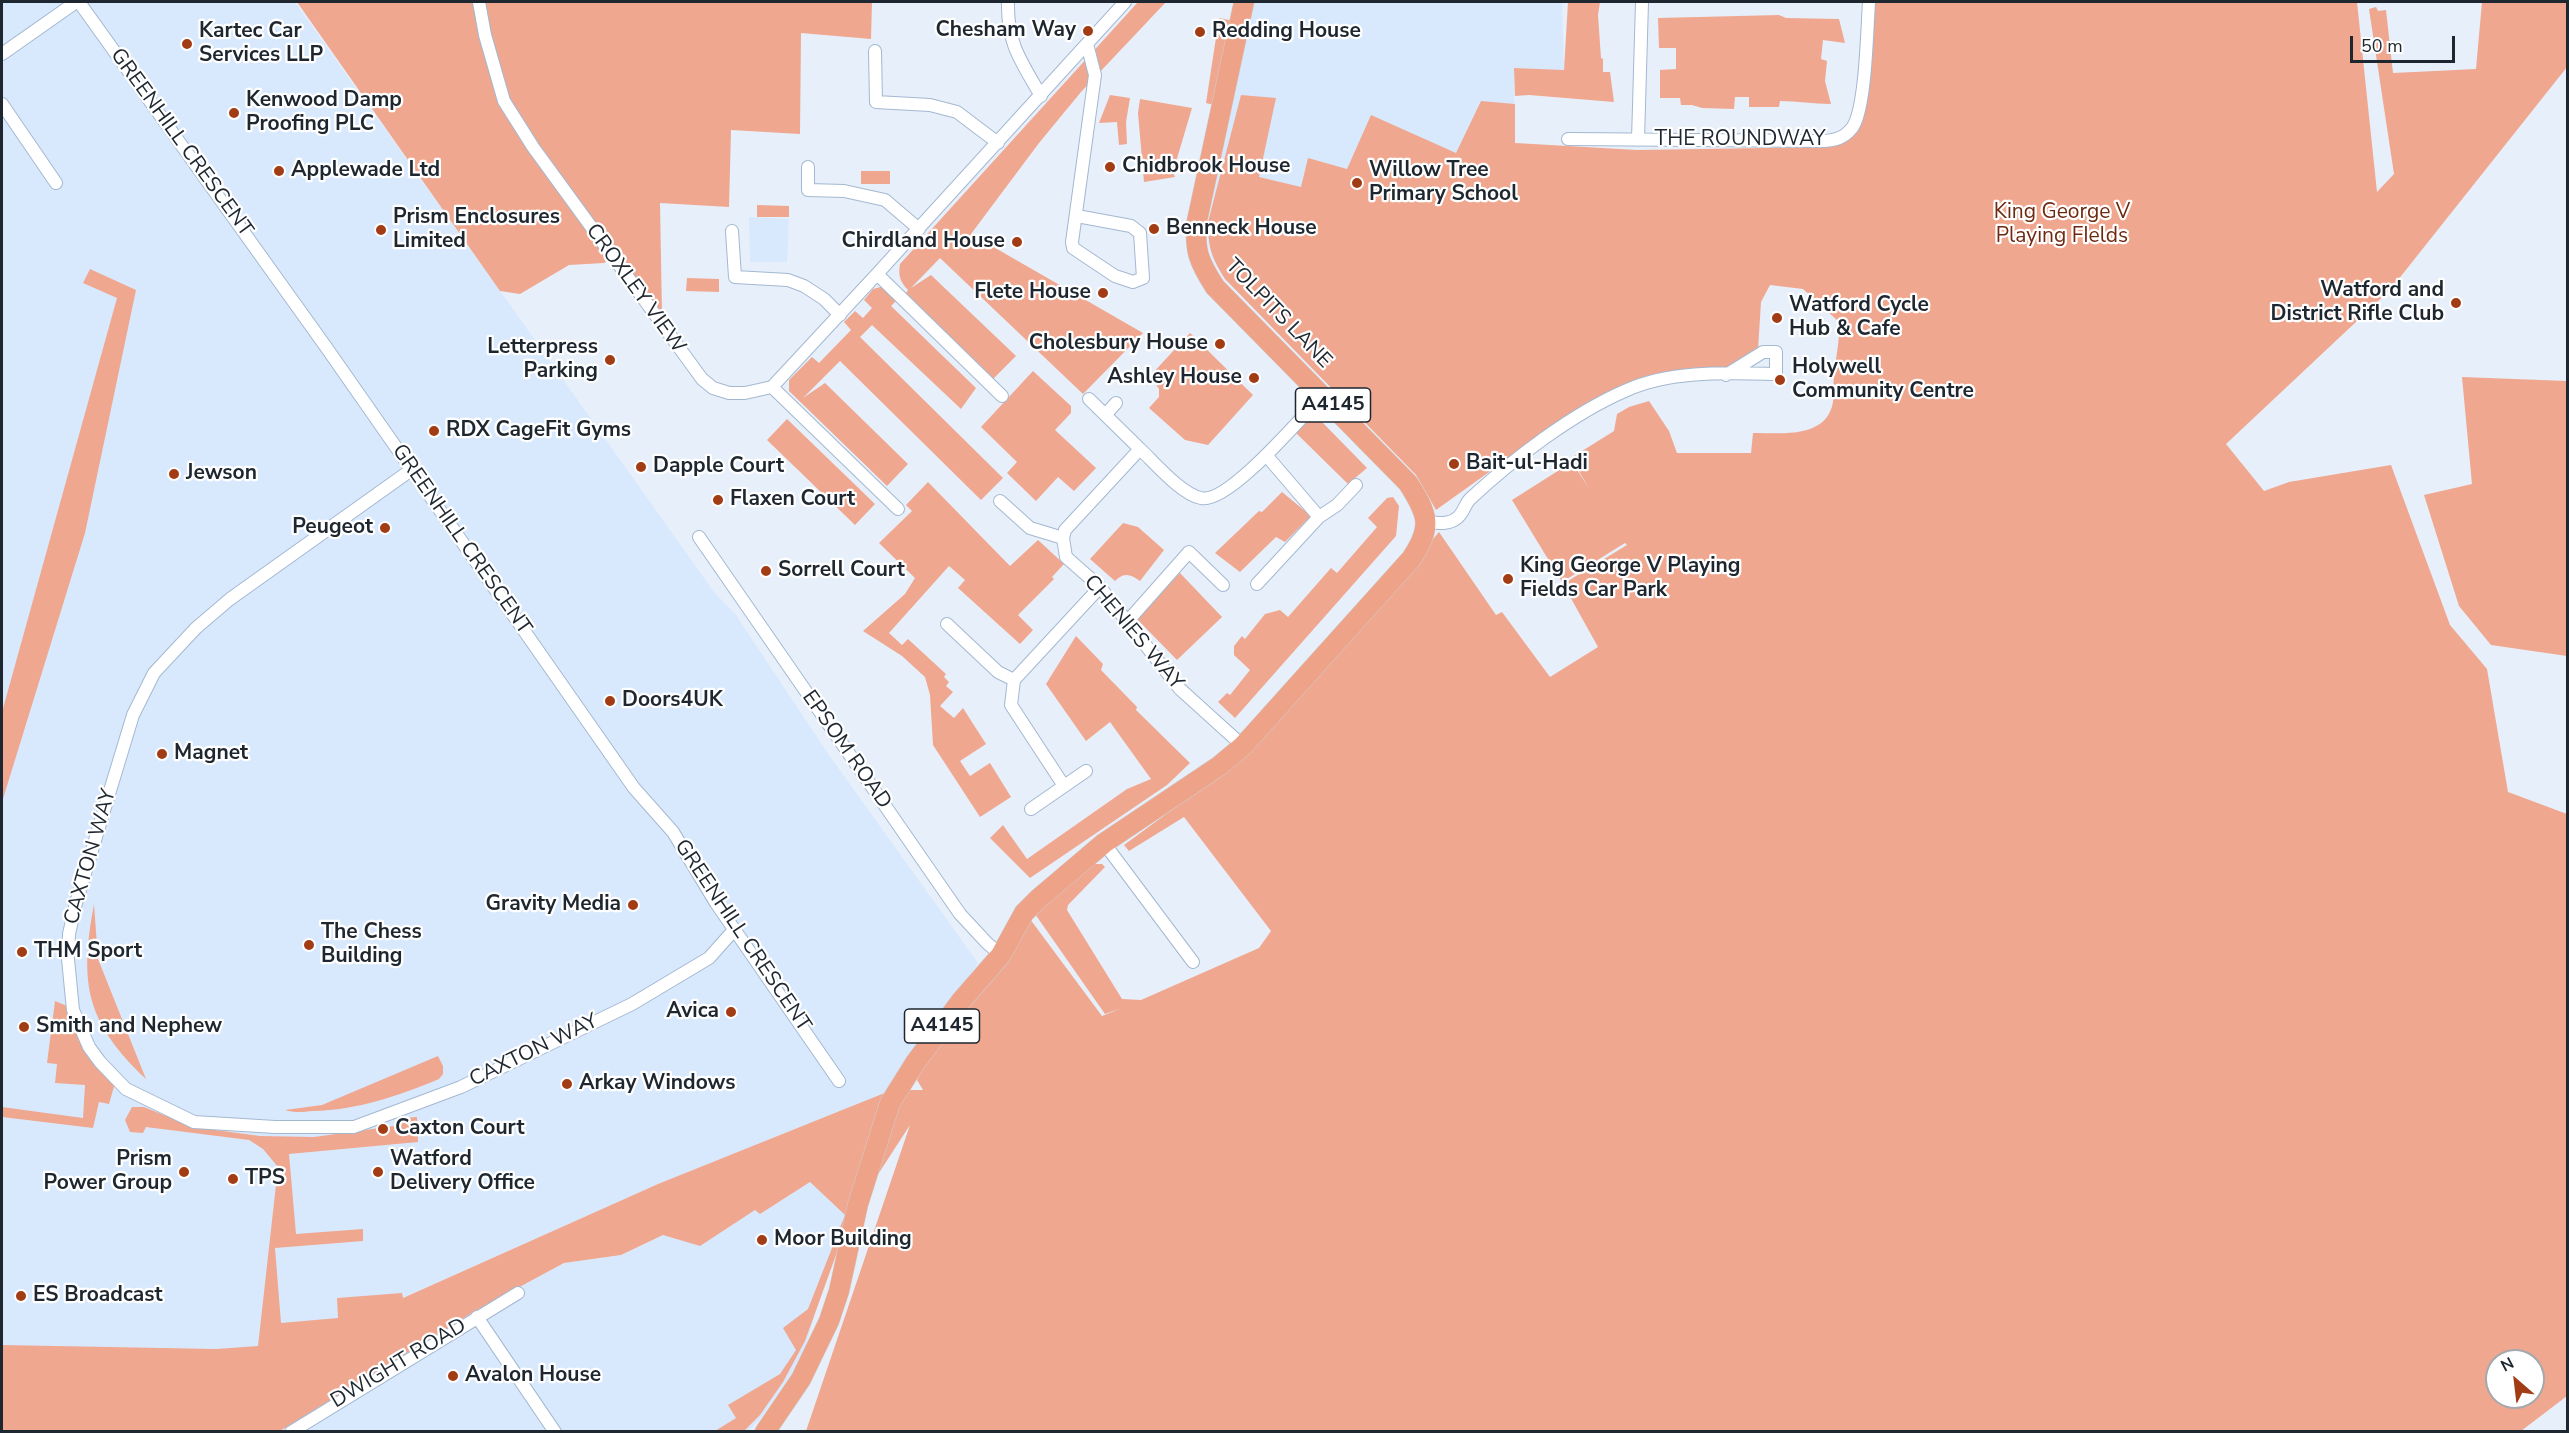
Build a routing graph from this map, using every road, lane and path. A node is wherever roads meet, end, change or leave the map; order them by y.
1 (78, 2) edge
2 (479, 2) edge
3 (1008, 2) edge
4 (1125, 2) edge
5 (1244, 2) edge
6 (1641, 2) edge
7 (1869, 2) edge
8 (1087, 44) junction
9 (875, 51) dead end
10 (2, 54) edge
11 (1041, 96) junction
12 (2, 104) edge
13 (1568, 139) dead end
14 (1638, 140) junction
15 (998, 142) junction
16 (808, 167) dead end
17 (56, 183) dead end
18 (1077, 216) junction
19 (919, 230) junction
20 (732, 231) dead end
21 (878, 274) junction
22 (840, 315) junction
23 (1726, 375) dead end
24 (772, 387) junction
25 (1323, 395) junction
26 (1002, 396) dead end
27 (1089, 399) dead end
28 (1116, 403) dead end
29 (1106, 414) junction
30 (1140, 449) junction
31 (1266, 455) junction
32 (411, 470) junction
33 (1356, 485) dead end
34 (1000, 501) dead end
35 (898, 509) dead end
36 (1319, 517) junction
37 (1426, 522) junction
38 (699, 537) dead end
39 (1063, 537) junction
40 (1257, 584) dead end
41 (1223, 585) dead end
42 (1100, 587) junction
43 (1127, 622) junction
44 (947, 624) dead end
45 (1014, 680) junction
46 (1243, 746) junction
47 (1086, 771) dead end
48 (1064, 786) junction
49 (1031, 809) dead end
50 (1104, 843) junction
51 (734, 930) junction
52 (1001, 955) junction
53 (1193, 962) dead end
54 (839, 1081) dead end
55 (518, 1293) dead end
56 (477, 1317) junction
57 (291, 1431) edge
58 (555, 1431) edge
59 (765, 1431) edge

1 - 10 street
1 - 32 street, GREENHILL CRESCENT
2 - 24 street, CROXLEY VIEW
3 - 11 street
4 - 8 street
5 - 25 main road, TOLPITS LANE / A4145
6 - 14 street, THE ROUNDWAY
7 - 14 street, THE ROUNDWAY
8 - 11 street
8 - 18 street
9 - 15 street
11 - 15 street
12 - 17 street
13 - 14 street, THE ROUNDWAY
15 - 19 street
16 - 19 street
18 - 18 street
19 - 21 street
20 - 22 street
21 - 22 street
21 - 26 street
22 - 24 street
23 - 37 street
24 - 35 street
25 - 31 street
25 - 37 main road, TOLPITS LANE / A4145
27 - 29 street
28 - 29 street
29 - 30 street
30 - 31 street
30 - 39 street
31 - 36 street
32 - 51 street, GREENHILL CRESCENT
32 - 51 street, CAXTON WAY
33 - 36 street
34 - 39 street
36 - 40 street
37 - 46 main road, A4145
38 - 52 street, EPSOM ROAD
39 - 42 street, CHENIES WAY
41 - 43 street
42 - 43 street, CHENIES WAY
42 - 45 street
43 - 46 street, CHENIES WAY
44 - 45 street
45 - 48 street
46 - 50 main road, A4145
47 - 48 street
48 - 49 street
50 - 52 main road, A4145
50 - 53 street
51 - 54 street, GREENHILL CRESCENT
52 - 59 main road, A4145
55 - 56 street, DWIGHT ROAD
56 - 57 street, DWIGHT ROAD
56 - 58 street, DWIGHT ROAD

